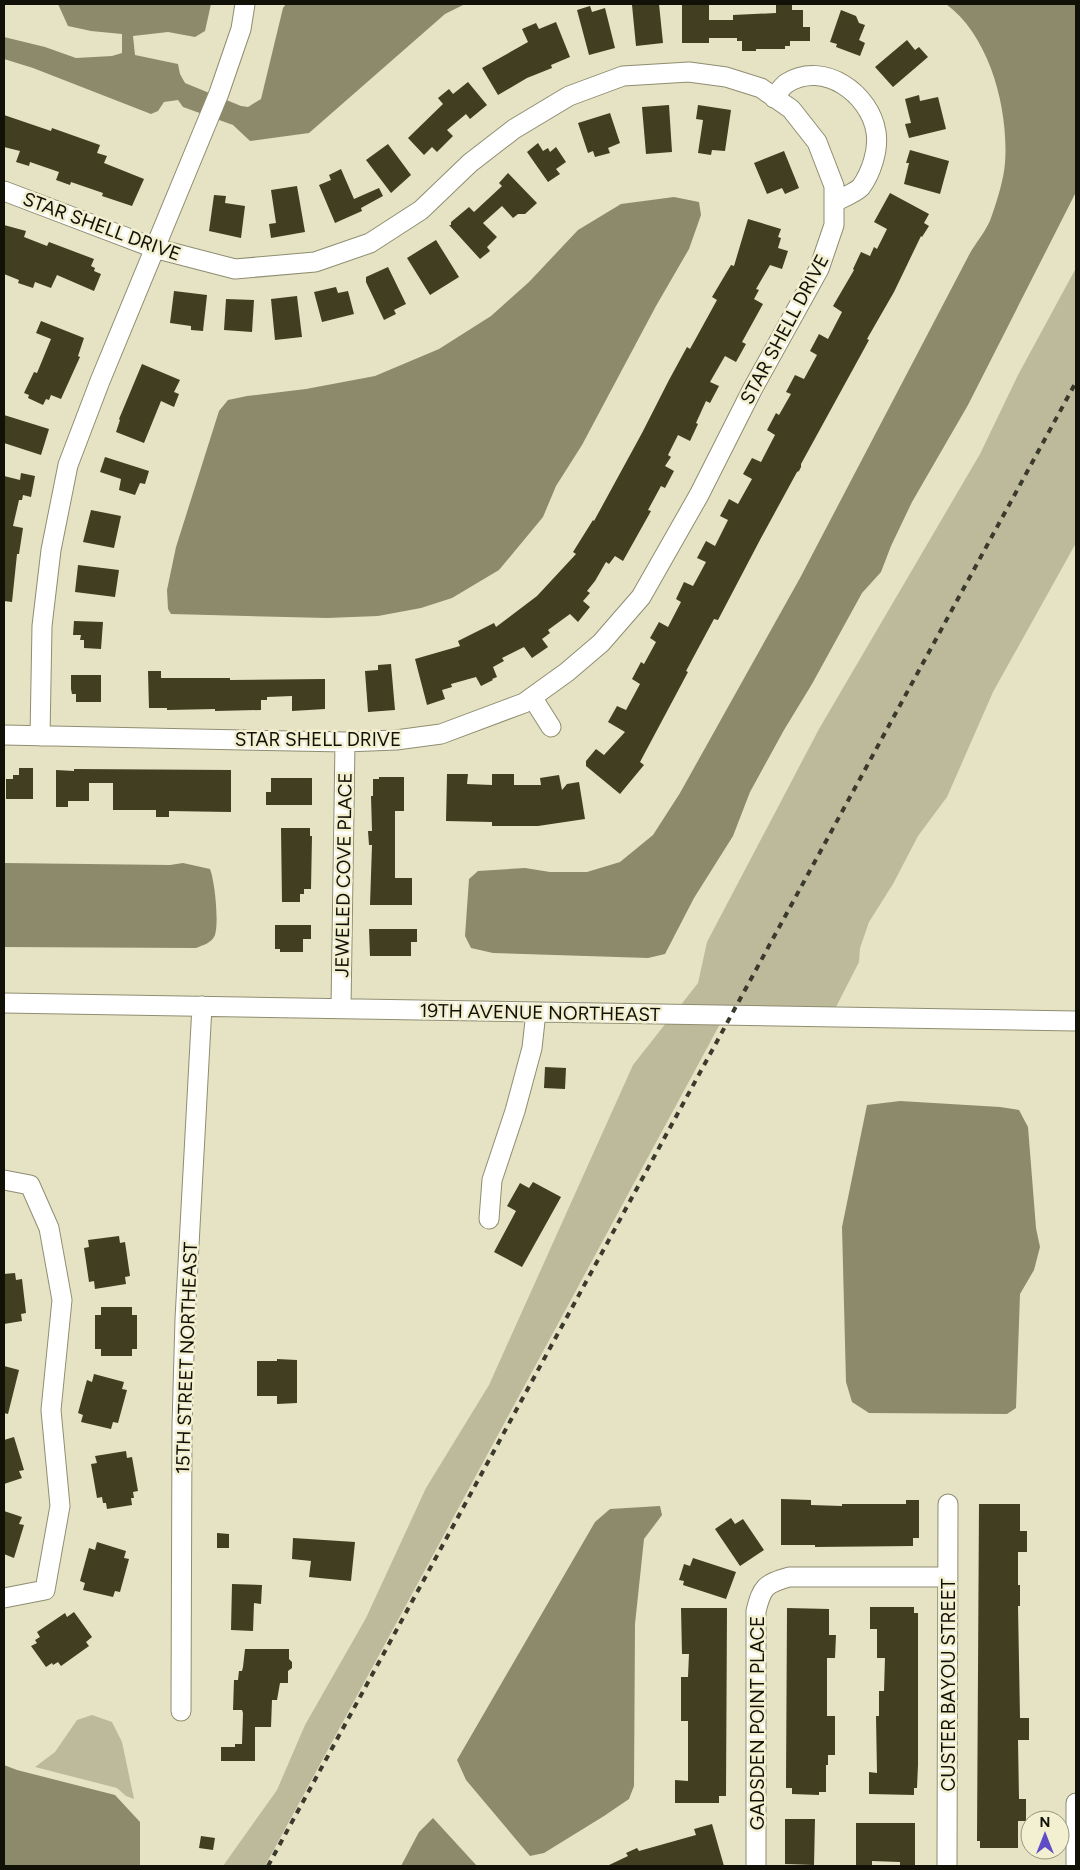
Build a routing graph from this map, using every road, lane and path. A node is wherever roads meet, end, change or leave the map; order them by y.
1 (245, 4) edge
2 (774, 98) junction
3 (4, 191) edge
4 (834, 202) junction
5 (154, 248) junction
6 (532, 697) junction
7 (551, 727) dead end
8 (4, 735) edge
9 (40, 736) junction
10 (345, 742) junction
11 (4, 1003) edge
12 (202, 1006) junction
13 (341, 1008) junction
14 (536, 1012) junction
15 (1076, 1022) edge
16 (4, 1180) edge
17 (489, 1219) dead end
18 (948, 1504) dead end
19 (948, 1577) junction
20 (4, 1598) edge
21 (181, 1711) dead end
22 (1076, 1803) edge
23 (756, 1866) edge
24 (948, 1866) edge
25 (1076, 1866) edge

1 - 5 street
2 - 4 street, STAR SHELL DRIVE
2 - 4 street
2 - 5 street, STAR SHELL DRIVE
3 - 5 street, STAR SHELL DRIVE
4 - 6 street, STAR SHELL DRIVE
5 - 9 street
6 - 7 street
6 - 10 street, STAR SHELL DRIVE
8 - 9 street, STAR SHELL DRIVE
9 - 10 street, STAR SHELL DRIVE
10 - 13 street, JEWELED COVE PLACE
11 - 12 street, 19TH AVENUE NORTHEAST
12 - 13 street, 19TH AVENUE NORTHEAST
12 - 21 street, 15TH STREET NORTHEAST
13 - 14 street, 19TH AVENUE NORTHEAST
14 - 15 street, 19TH AVENUE NORTHEAST
14 - 17 street
16 - 20 street
18 - 19 street, CUSTER BAYOU STREET
19 - 23 street, GADSDEN POINT PLACE
19 - 24 street, CUSTER BAYOU STREET
22 - 25 street

